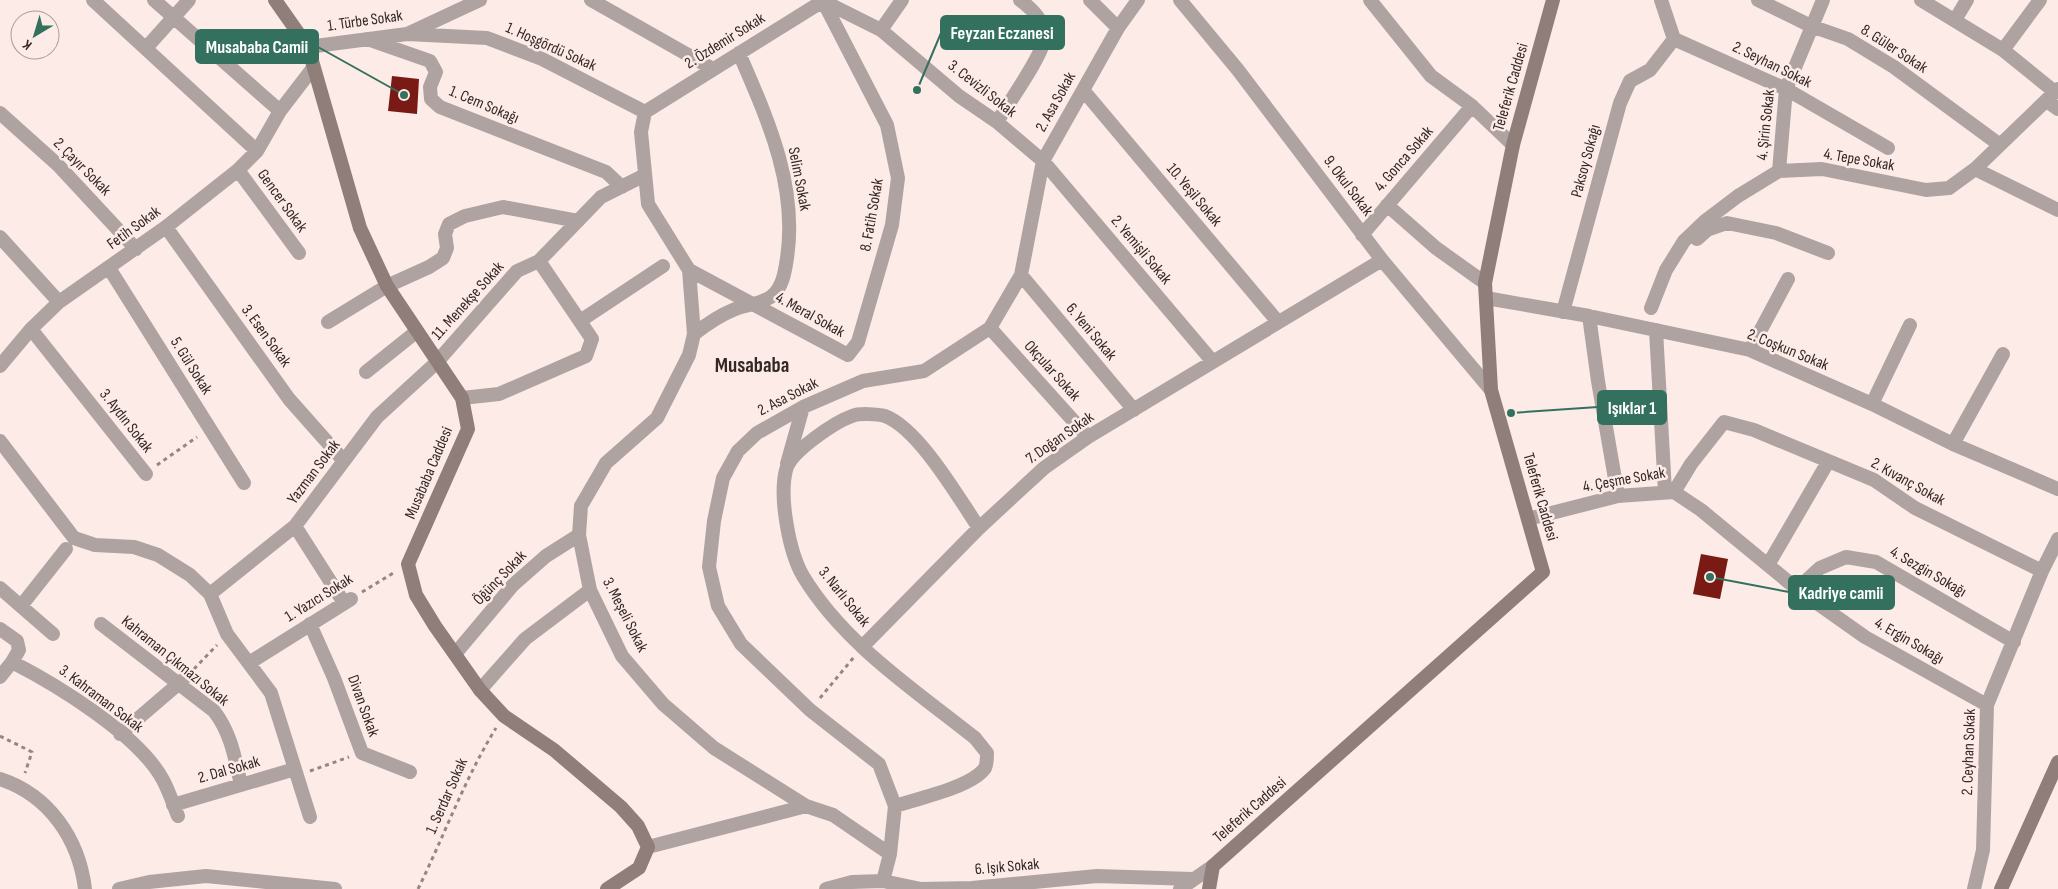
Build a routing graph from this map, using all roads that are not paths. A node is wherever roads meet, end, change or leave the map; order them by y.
1 (93, 0) edge
2 (154, 0) edge
3 (189, 0) edge
4 (274, 0) edge
5 (480, 0) edge
6 (591, 0) edge
7 (822, 0) edge
8 (902, 0) edge
9 (1020, 0) edge
10 (1090, 0) edge
11 (1138, 0) edge
12 (1180, 0) edge
13 (1370, 0) edge
14 (1553, 0) edge
15 (1660, 0) edge
16 (1758, 0) edge
17 (1823, 0) edge
18 (1922, 0) edge
19 (1967, 0) edge
20 (2040, 0) edge
21 (175, 16) junction
22 (1955, 20) junction
23 (1811, 26) junction
24 (1118, 28) junction
25 (881, 30) junction
26 (407, 34) junction
27 (367, 39) junction
28 (1674, 39) junction
29 (308, 47) junction
30 (146, 48) junction
31 (2003, 50) junction
32 (739, 53) junction
33 (313, 68) junction
34 (713, 69) junction
35 (1786, 89) junction
36 (1083, 90) junction
37 (2055, 98) edge
38 (1472, 106) junction
39 (280, 111) junction
40 (645, 112) junction
41 (0, 113) edge
42 (997, 122) junction
43 (1513, 145) junction
44 (2000, 145) junction
45 (1888, 148) dead end
46 (257, 151) junction
47 (1043, 161) junction
48 (1975, 169) junction
49 (238, 170) junction
50 (1779, 171) junction
51 (645, 175) junction
52 (622, 187) junction
53 (1387, 205) junction
54 (2058, 210) edge
55 (578, 221) junction
56 (166, 227) junction
57 (1362, 235) junction
58 (0, 237) edge
59 (136, 249) junction
60 (299, 253) dead end
61 (1828, 253) dead end
62 (1382, 260) junction
63 (539, 262) junction
64 (663, 266) dead end
65 (108, 268) junction
66 (689, 270) junction
67 (1021, 275) junction
68 (1788, 279) dead end
69 (1485, 283) junction
70 (387, 286) junction
71 (1486, 298) junction
72 (59, 302) junction
73 (755, 304) junction
74 (1651, 308) junction
75 (1563, 312) junction
76 (1589, 316) junction
77 (580, 321) junction
78 (328, 322) dead end
79 (1278, 322) junction
80 (1910, 325) dead end
81 (990, 328) junction
82 (1651, 328) junction
83 (30, 329) junction
84 (416, 332) junction
85 (694, 334) junction
86 (1750, 350) junction
87 (2003, 354) dead end
88 (848, 355) joint
89 (436, 362) junction
90 (1213, 362) junction
91 (1, 364) edge
92 (366, 372) dead end
93 (1491, 390) junction
94 (462, 398) junction
95 (1872, 404) junction
96 (803, 407) junction
97 (1134, 410) junction
98 (1724, 422) joint
99 (1088, 437) junction
100 (0, 442) edge
101 (1952, 444) junction
102 (344, 461) junction
103 (1828, 462) junction
104 (786, 468) junction
105 (146, 474) road end
106 (244, 483) dead end
107 (2058, 489) edge
108 (1669, 492) junction
109 (1618, 496) junction
110 (1528, 519) junction
111 (295, 526) junction
112 (979, 528) junction
113 (579, 535) junction
114 (2058, 539) edge
115 (66, 548) dead end
116 (1768, 565) junction
117 (2042, 571) junction
118 (0, 588) edge
119 (1797, 589) junction
120 (590, 590) junction
121 (210, 594) junction
122 (21, 606) junction
123 (101, 624) dead end
124 (310, 624) junction
125 (0, 629) edge
126 (54, 634) dead end
127 (2014, 642) junction
128 (862, 646) junction
129 (455, 654) junction
130 (12, 662) junction
131 (248, 663) junction
132 (0, 677) edge
133 (182, 682) junction
134 (480, 690) junction
135 (1987, 706) junction
136 (120, 734) junction
137 (2058, 762) edge
138 (296, 772) junction
139 (410, 772) dead end
140 (0, 779) edge
141 (241, 784) junction
142 (806, 806) junction
143 (895, 806) junction
144 (176, 810) joint
145 (310, 817) dead end
146 (648, 847) junction
147 (890, 854) junction
148 (1212, 866) junction
149 (1193, 879) junction
150 (1059, 880) junction
151 (883, 881) junction
152 (85, 889) edge
153 (119, 889) edge
154 (335, 889) edge
155 (607, 889) edge
156 (826, 889) edge
157 (1047, 889) edge
158 (1180, 889) edge
159 (1209, 889) edge
160 (1974, 889) edge
161 (2001, 889) edge

1 - 30 street
2 - 21 street
3 - 21 street
4 - 29 main road, Musababa Caddesi
5 - 26 street, 1. Türbe Sokak
6 - 34 street
7 - 25 street, 3. Cevizli Sokak
7 - 32 street, 2. Özdemir Sokak
7 - 88 street, 8. Fatih Sokak
8 - 25 street
9 - 42 street
10 - 24 street
11 - 24 street, 2. Asa Sokak
12 - 57 street, 9. Okul Sokak
13 - 38 street
14 - 43 main road, Teleferik Caddesi
15 - 28 street
16 - 23 street, 8. Güler Sokak
17 - 23 street, 4. Şirin Sokak
18 - 22 street
19 - 22 street
20 - 31 street
21 - 30 street
21 - 39 street
22 - 31 street
23 - 35 street, 4. Şirin Sokak
23 - 44 street, 8. Güler Sokak
24 - 36 street, 2. Asa Sokak
25 - 42 street, 3. Cevizli Sokak
26 - 27 street, 1. Türbe Sokak
26 - 40 street, 1. Hoşgördü Sokak
27 - 29 street, 1. Türbe Sokak
27 - 52 street, 1. Cem Sokağı
28 - 35 street, 2. Seyhan Sokak
28 - 75 street, Paksoy Sokağı
29 - 33 main road, Musababa Caddesi
30 - 46 street
31 - 37 street
32 - 34 street, 2. Özdemir Sokak
32 - 73 street, Selim Sokak
33 - 39 street, Fetih Sokak
33 - 70 main road, Musababa Caddesi
34 - 40 street, 2. Özdemir Sokak
35 - 45 street, 2. Seyhan Sokak
35 - 50 street, 4. Şirin Sokak
36 - 47 street, 2. Asa Sokak
36 - 79 street, 10. Yeşil Sokak
37 - 44 street, 4. Tepe Sokak
38 - 43 street
38 - 53 street, 4. Gonca Sokak
39 - 46 street, Fetih Sokak
40 - 51 street
41 - 59 street, 2. Çayır Sokak
42 - 47 street, 3. Cevizli Sokak
43 - 69 main road, Teleferik Caddesi
44 - 48 street, 4. Tepe Sokak
46 - 49 street, Fetih Sokak
47 - 67 street, 2. Asa Sokak
47 - 90 street, 2. Yemişli Sokak
48 - 50 street, 4. Tepe Sokak
48 - 54 street
49 - 56 street, Fetih Sokak
49 - 60 street, Gencer Sokak
50 - 74 street
51 - 52 street, 11. Menekşe Sokak
51 - 66 street
52 - 55 street, 11. Menekşe Sokak
53 - 57 street, 4. Gonca Sokak
53 - 69 street
55 - 63 street, 11. Menekşe Sokak
55 - 70 street
56 - 59 street, Fetih Sokak
56 - 102 street, 3. Esen Sokak
57 - 62 street, 9. Okul Sokak
58 - 72 street
59 - 65 street, Fetih Sokak
61 - 74 street
62 - 79 street, 7. Doğan Sokak
62 - 93 street, 9. Okul Sokak
63 - 77 street
63 - 89 street, 11. Menekşe Sokak
64 - 77 street
65 - 72 street, Fetih Sokak
65 - 106 street, 5. Gül Sokak
66 - 73 street, 4. Meral Sokak
66 - 85 street
67 - 81 street, 2. Asa Sokak
67 - 97 street, 6. Yeni Sokak
68 - 86 street
69 - 71 main road, Teleferik Caddesi
70 - 78 street
70 - 84 main road, Musababa Caddesi
71 - 75 street, 2. Coşkun Sokak
71 - 93 main road, Teleferik Caddesi
72 - 83 street, Fetih Sokak
73 - 85 street, 4. Meral Sokak
73 - 88 street, 4. Meral Sokak
74 - 82 street
75 - 76 street, 2. Coşkun Sokak
76 - 82 street, 2. Coşkun Sokak
76 - 109 street
77 - 94 street
79 - 90 street, 7. Doğan Sokak
80 - 95 street
81 - 96 street, 2. Asa Sokak
81 - 99 street, Okçular Sokak
82 - 86 street, 2. Coşkun Sokak
82 - 108 street
83 - 91 street, Fetih Sokak
83 - 105 street, 3. Aydın Sokak
84 - 89 main road, Musababa Caddesi
84 - 92 street
85 - 113 street, 3. Meşeli Sokak
86 - 95 street, 2. Coşkun Sokak
87 - 101 street
89 - 94 main road, Musababa Caddesi
89 - 102 street, Yazman Sokak
90 - 97 street, 7. Doğan Sokak
93 - 110 main road, Teleferik Caddesi
94 - 129 main road, Musababa Caddesi
95 - 101 street, 2. Coşkun Sokak
96 - 104 street, 3. Narlı Sokak
96 - 143 street, 2. Asa Sokak
97 - 99 street, 7. Doğan Sokak
98 - 103 street, 2. Kıvanç Sokak
98 - 108 street, 4. Çeşme Sokak
99 - 112 street, 7. Doğan Sokak
100 - 121 street
101 - 107 street, 2. Coşkun Sokak
102 - 111 street, Yazman Sokak
103 - 116 street
103 - 117 street, 2. Kıvanç Sokak
104 - 112 street
104 - 128 street, 3. Narlı Sokak
108 - 109 street, 4. Çeşme Sokak
108 - 116 street, 4. Ergin Sokağı
109 - 110 street, 4. Çeşme Sokak
110 - 148 main road, Teleferik Caddesi
111 - 121 street, Yazman Sokak
111 - 124 street, 1. Yazıcı Sokak
112 - 128 street, 7. Doğan Sokak
113 - 120 street, 3. Meşeli Sokak
113 - 129 street, Öğünç Sokak
114 - 117 street, 2. Ceyhan Sokak
115 - 122 street
116 - 119 street, 4. Ergin Sokağı
117 - 127 street, 2. Ceyhan Sokak
118 - 122 street
119 - 127 street, 4. Sezgin Sokağı
119 - 135 street, 4. Ergin Sokağı
120 - 134 street
120 - 142 street, 3. Meşeli Sokak
121 - 131 street
122 - 126 street
123 - 133 street, Kahraman Çıkmazı Sokak
124 - 131 street, 1. Yazıcı Sokak
124 - 139 street, Divan Sokak
125 - 130 street
127 - 135 street, 2. Ceyhan Sokak
128 - 143 street, 3. Narlı Sokak
129 - 134 main road
130 - 132 street
130 - 136 street, 3. Kahraman Sokak
131 - 138 street
133 - 136 street
133 - 141 street, Kahraman Çıkmazı Sokak
134 - 146 main road
135 - 160 street, 2. Ceyhan Sokak
136 - 144 street, 3. Kahraman Sokak
137 - 161 main road
138 - 141 street, 2. Dal Sokak
138 - 145 street
140 - 152 street
141 - 144 street, 2. Dal Sokak
142 - 146 street
142 - 147 street, 3. Meşeli Sokak
143 - 147 street, 2. Asa Sokak
146 - 155 main road
147 - 151 street, 2. Asa Sokak
148 - 149 street
148 - 159 main road
149 - 150 street, 6. Işık Sokak
149 - 158 street
150 - 151 street, 6. Işık Sokak
150 - 157 street
151 - 156 street, 6. Işık Sokak
153 - 154 street

